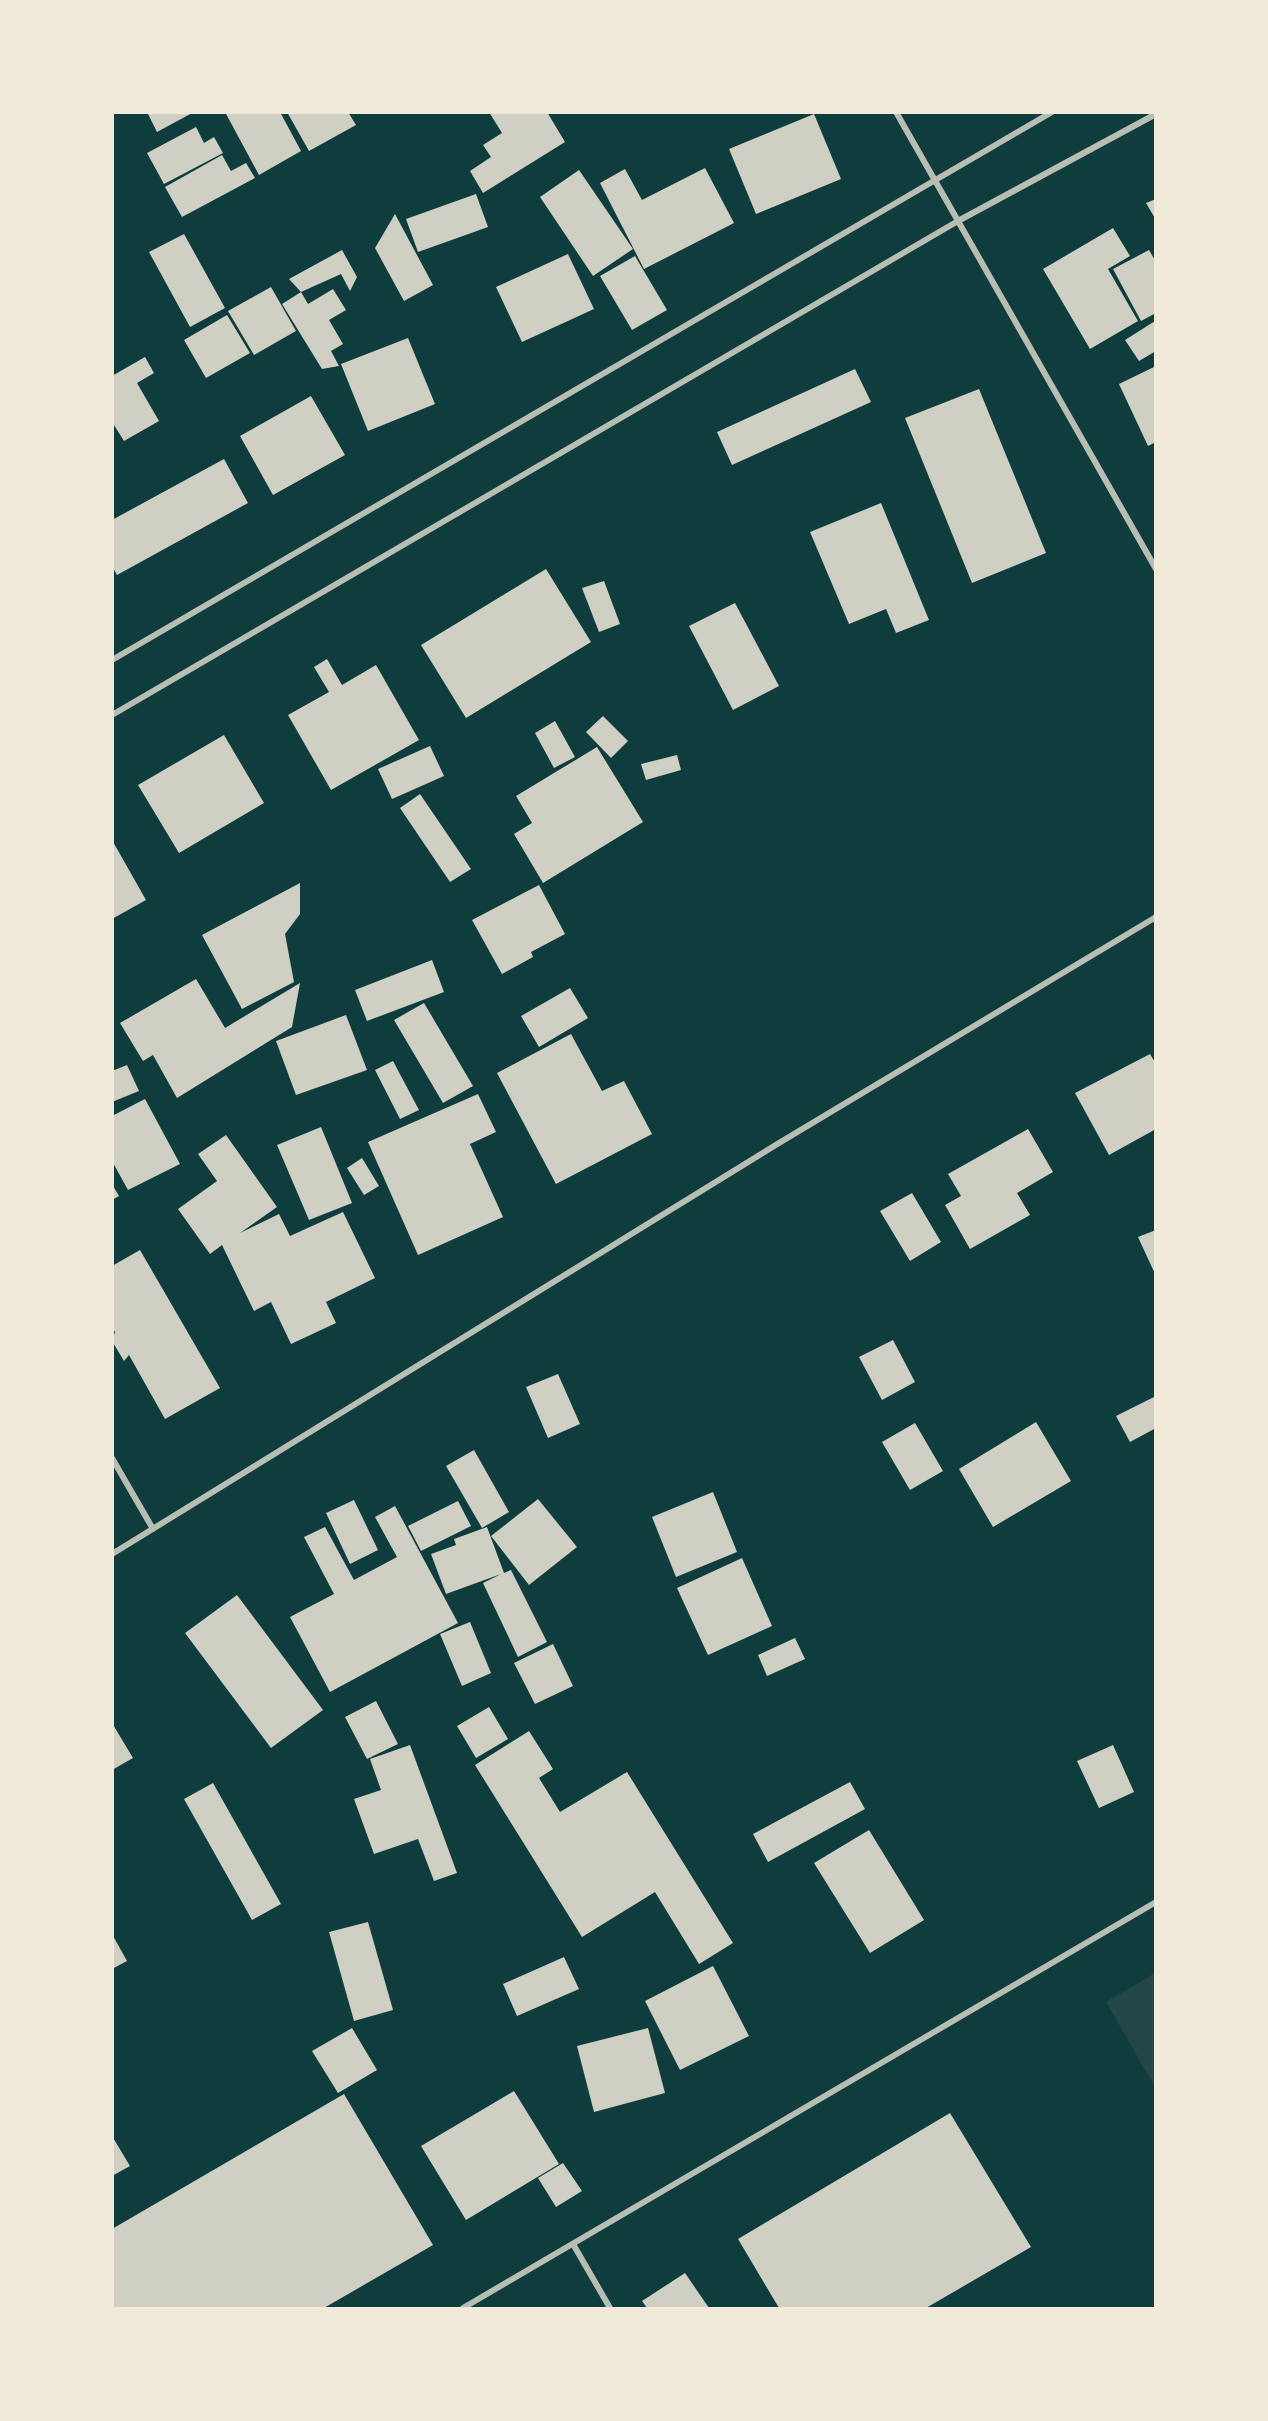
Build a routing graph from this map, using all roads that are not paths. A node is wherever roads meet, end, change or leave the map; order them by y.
1 (896, 112) edge
2 (1052, 112) edge
3 (1155, 114) edge
4 (934, 181) junction
5 (958, 221) junction
6 (1155, 569) edge
7 (112, 660) edge
8 (112, 715) edge
9 (1155, 917) edge
10 (112, 1458) edge
11 (153, 1529) junction
12 (112, 1554) edge
13 (1155, 1902) edge
14 (573, 2244) junction
15 (463, 2308) edge
16 (610, 2308) edge

1 - 4 street
2 - 4 street
3 - 5 street
4 - 5 street
4 - 7 street
5 - 6 street
5 - 8 street
9 - 11 street
10 - 11 street
11 - 12 street
13 - 14 street
14 - 15 street
14 - 16 street

